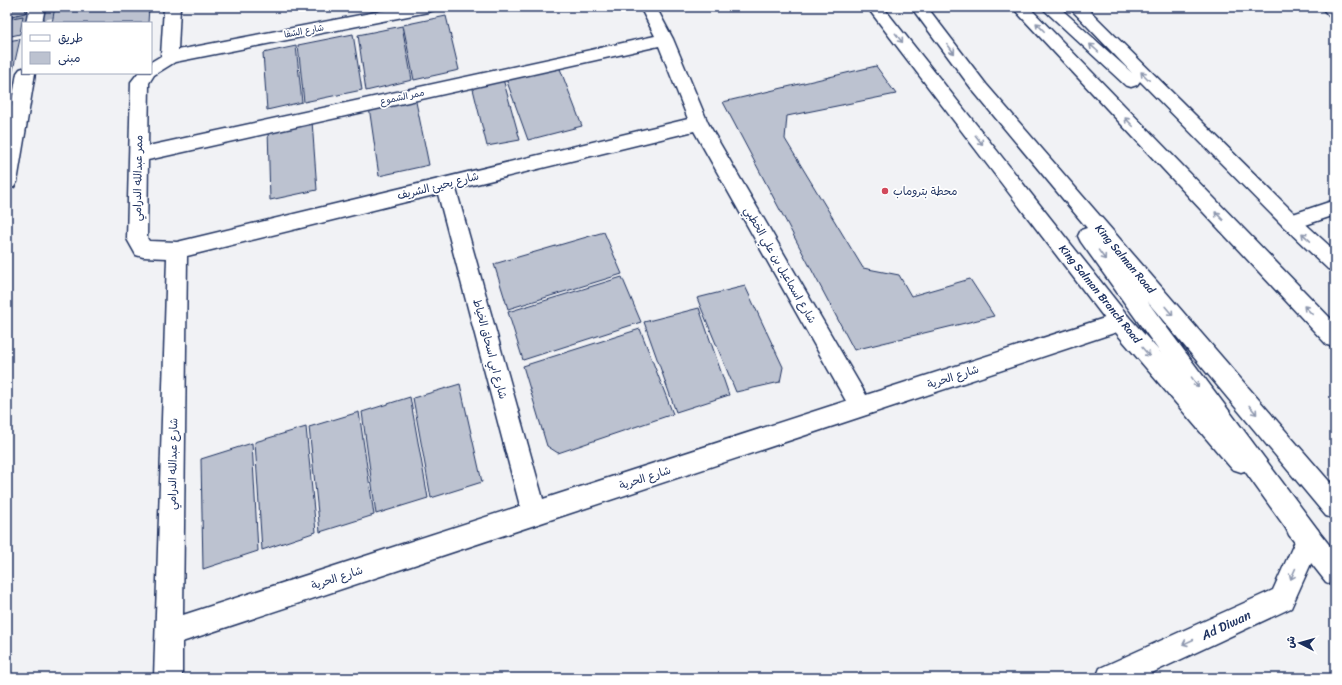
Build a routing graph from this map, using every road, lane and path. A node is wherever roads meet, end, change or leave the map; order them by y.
1 (37, 7) edge
2 (172, 7) edge
3 (428, 7) edge
4 (648, 7) edge
5 (875, 7) edge
6 (919, 7) edge
7 (1020, 7) edge
8 (1049, 7) edge
9 (1077, 7) edge
10 (1329, 7) edge
11 (400, 10) edge
12 (1335, 12) edge
13 (34, 22) edge
14 (665, 39) junction
15 (174, 56) junction
16 (152, 69) edge
17 (26, 74) edge
18 (146, 74) edge
19 (980, 88) junction
20 (699, 123) junction
21 (139, 155) junction
22 (7, 182) edge
23 (446, 184) junction
24 (1335, 207) edge
25 (1291, 222) junction
26 (177, 250) junction
27 (1335, 263) edge
28 (1120, 322) junction
29 (1335, 338) edge
30 (861, 407) junction
31 (1335, 507) edge
32 (534, 514) junction
33 (1309, 539) junction
34 (1335, 573) edge
35 (170, 633) junction
36 (168, 678) edge
37 (1110, 678) edge

1 - 13 main road
2 - 15 main road
3 - 11 main road, شارع الشفا
4 - 14 main road, شارع اسماعيل بن علي الخطبي
5 -> 28 main road, King Salman Branch Road
6 -> 19 main road, King Salman Road
29 -> 7 main road
25 -> 8 main road
25 -> 9 main road
10 - 12 main road
11 - 15 main road, شارع الشفا
14 - 20 main road, شارع اسماعيل بن علي الخطبي
14 - 21 main road, ممر الشموع
15 - 16 main road
17 - 22 main road
18 - 21 main road, ممر عبدالله الدرامي
19 -> 31 main road, King Salman Road
19 -> 33 main road
20 - 23 main road, شارع يحيئ الشريف
20 - 30 main road, شارع اسماعيل بن علي الخطبي
21 - 26 main road, ممر عبدالله الدرامي
23 - 26 main road, شارع يحيئ الشريف
23 - 32 main road, شارع ابي اسحاق الخياط
24 - 25 main road
27 -> 25 main road
26 - 35 main road, شارع عبدالله الدرامي
28 - 30 main road, شارع الحرية
28 -> 33 main road, King Salman Branch Road
30 - 32 main road, شارع الحرية
32 - 35 main road, شارع الحرية
33 - 34 main road, King Salman Branch Road
33 -> 37 main road, Ad Diwan
35 - 36 main road, شارع عبدالله الدرامي

